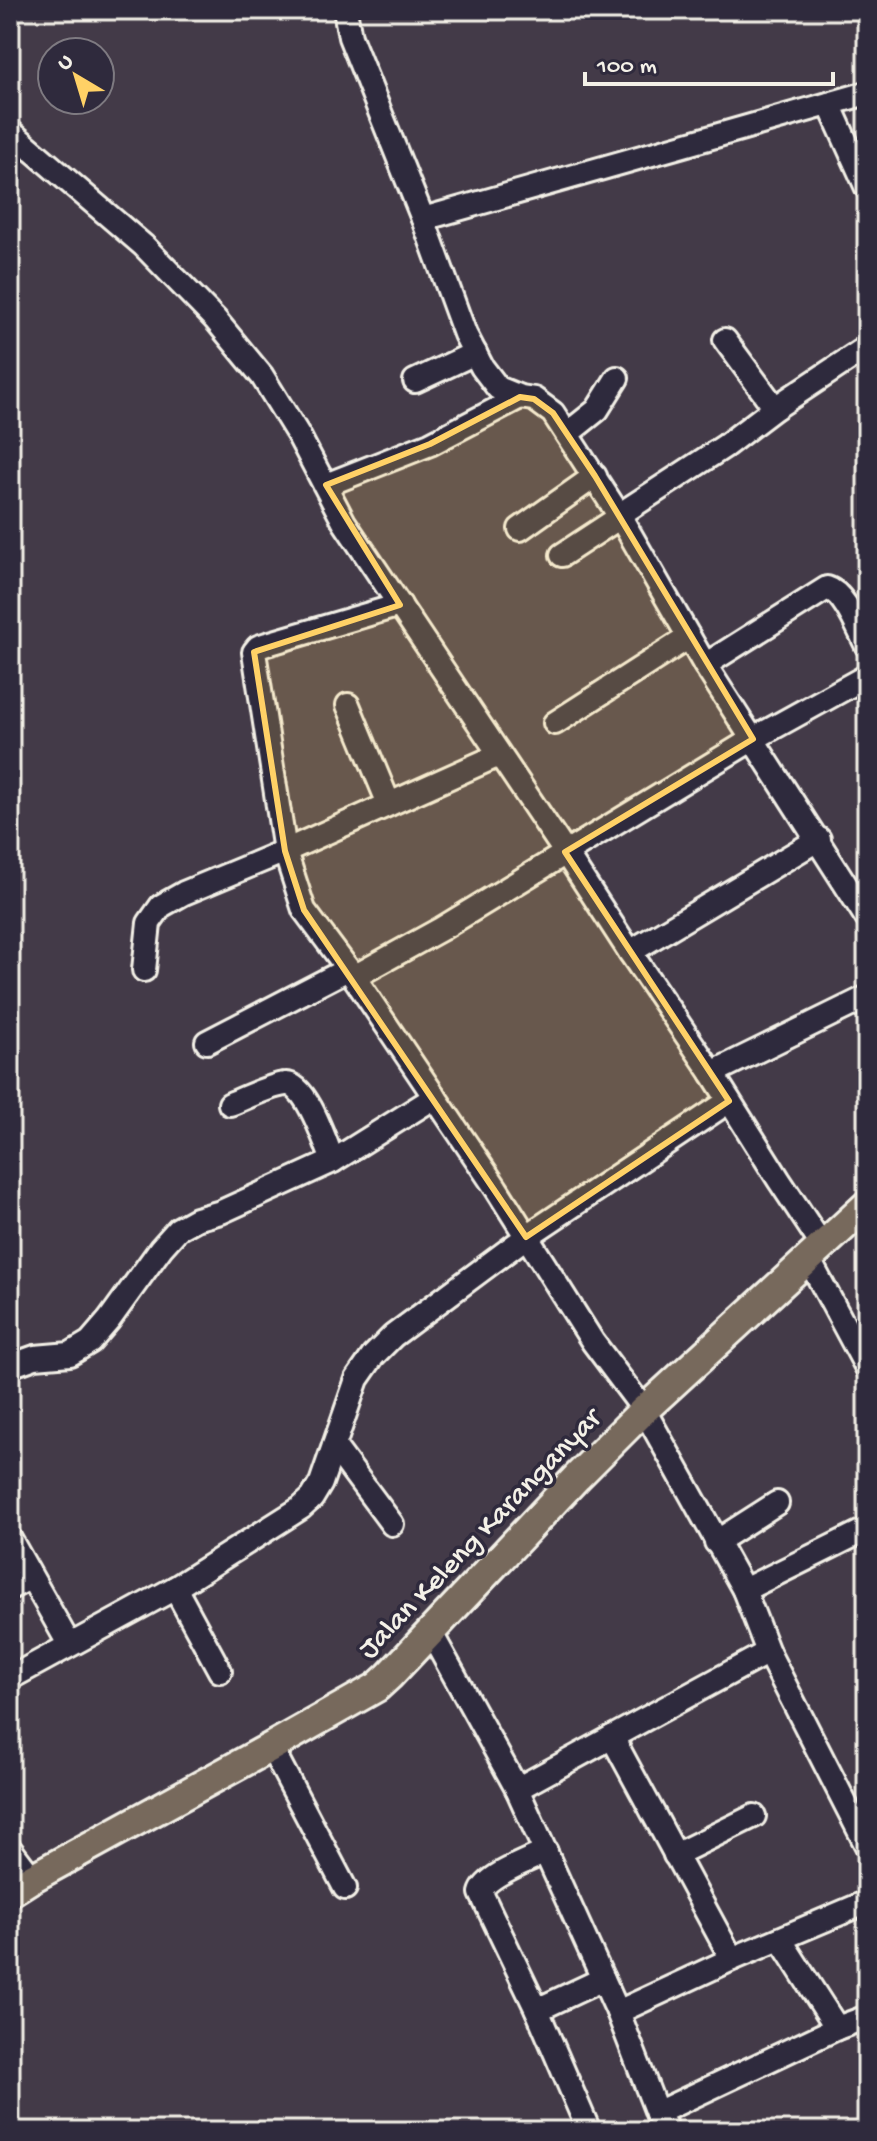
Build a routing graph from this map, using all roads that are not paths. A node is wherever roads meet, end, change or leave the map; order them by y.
1 (345, 10) edge
2 (867, 93) edge
3 (829, 104) junction
4 (10, 131) edge
5 (867, 188) edge
6 (423, 219) junction
7 (725, 340) dead end
8 (867, 347) edge
9 (475, 353) junction
10 (617, 378) dead end
11 (415, 381) dead end
12 (520, 397) junction
13 (775, 408) junction
14 (567, 434) junction
15 (595, 476) junction
16 (326, 485) junction
17 (620, 516) junction
18 (520, 529) dead end
19 (562, 555) dead end
20 (400, 605) junction
21 (689, 637) junction
22 (867, 646) edge
23 (705, 665) junction
24 (864, 683) edge
25 (348, 705) dead end
26 (555, 723) dead end
27 (753, 739) junction
28 (499, 755) junction
29 (389, 804) junction
30 (819, 839) junction
31 (285, 851) junction
32 (565, 852) junction
33 (867, 918) edge
34 (630, 952) junction
35 (144, 970) dead end
36 (351, 973) junction
37 (867, 997) edge
38 (207, 1042) dead end
39 (712, 1073) junction
40 (435, 1097) junction
41 (729, 1101) junction
42 (230, 1104) dead end
43 (333, 1161) junction
44 (867, 1205) edge
45 (526, 1237) junction
46 (815, 1252) junction
47 (10, 1366) edge
48 (867, 1368) edge
49 (644, 1410) junction
50 (334, 1446) junction
51 (777, 1503) dead end
52 (392, 1524) dead end
53 (867, 1529) edge
54 (10, 1539) edge
55 (716, 1542) junction
56 (20, 1583) edge
57 (175, 1588) junction
58 (744, 1590) junction
59 (431, 1633) junction
60 (69, 1644) junction
61 (768, 1652) junction
62 (220, 1671) dead end
63 (10, 1678) edge
64 (612, 1737) junction
65 (271, 1747) junction
66 (517, 1789) junction
67 (754, 1816) dead end
68 (867, 1846) edge
69 (10, 1849) edge
70 (546, 1852) junction
71 (675, 1855) junction
72 (21, 1885) edge
73 (345, 1888) dead end
74 (867, 1902) edge
75 (780, 1939) junction
76 (732, 1959) junction
77 (603, 1979) junction
78 (537, 2010) junction
79 (618, 2012) junction
80 (867, 2017) edge
81 (837, 2028) junction
82 (663, 2122) edge
83 (589, 2131) edge

1 - 6 street
2 - 3 street
3 - 5 street
3 - 6 street
4 - 16 street
6 - 9 street
7 - 13 street
8 - 13 street
9 - 11 street
9 - 12 street
10 - 14 street
12 - 14 street
12 - 16 street
13 - 17 street
14 - 15 street
15 - 17 street
15 - 18 street
16 - 20 street
17 - 19 street
17 - 21 street
20 - 28 street
20 - 31 street
21 - 23 street
21 - 26 street
22 - 23 street
23 - 27 street
24 - 27 street
25 - 29 street
27 - 30 street
27 - 32 street
28 - 29 street
28 - 32 street
29 - 31 street
30 - 33 street
30 - 34 street
31 - 35 street
31 - 36 street
32 - 34 street
32 - 36 street
34 - 39 street
36 - 38 street
36 - 40 street
37 - 39 street
39 - 41 street
40 - 43 street
40 - 45 street
41 - 45 street
41 - 46 street
42 - 43 street
43 - 47 street
44 - 46 main road, Jalan Keleng Karanganyar
45 - 49 street
45 - 50 street
46 - 48 street
46 - 49 main road, Jalan Keleng Karanganyar
49 - 55 street
49 - 59 main road, Jalan Keleng Karanganyar
50 - 52 street
50 - 57 street
51 - 55 street
53 - 58 street
54 - 56 street
55 - 58 street
56 - 60 street
57 - 60 street
57 - 62 street
58 - 61 street
59 - 65 main road, Jalan Keleng Karanganyar
59 - 66 street
60 - 63 street
61 - 64 street
61 - 68 street
64 - 66 street
64 - 71 street
65 - 72 main road, Jalan Keleng Karanganyar
65 - 73 street
66 - 70 street
67 - 71 street
69 - 72 street
70 - 77 street
70 - 78 street
71 - 76 street
74 - 75 street
75 - 76 street
75 - 81 street
76 - 79 street
77 - 78 street
77 - 79 street
78 - 83 street
79 - 82 street
80 - 81 street
81 - 82 street

